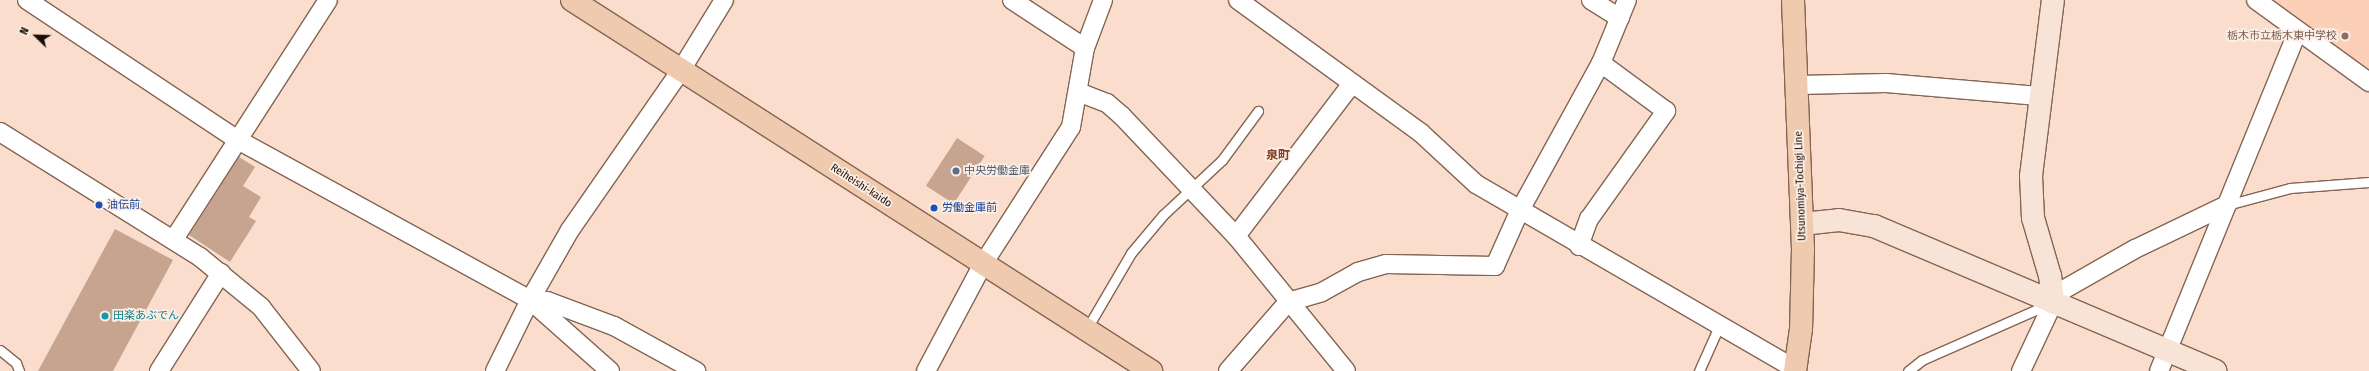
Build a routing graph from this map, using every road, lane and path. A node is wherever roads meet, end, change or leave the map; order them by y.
1 (28, 0) edge
2 (328, 0) edge
3 (572, 0) edge
4 (724, 0) edge
5 (1012, 0) edge
6 (1102, 0) edge
7 (1238, 0) edge
8 (1591, 0) edge
9 (1627, 0) edge
10 (1793, 0) edge
11 (2053, 0) edge
12 (2256, 0) edge
13 (1620, 18) junction
14 (2298, 31) junction
15 (1085, 48) junction
16 (1601, 63) junction
17 (681, 70) junction
18 (2369, 82) edge
19 (1352, 84) junction
20 (1798, 85) junction
21 (1078, 92) junction
22 (2038, 96) junction
23 (1258, 111) dead end
24 (0, 132) edge
25 (238, 140) junction
26 (2369, 182) edge
27 (1191, 188) junction
28 (2227, 205) junction
29 (1519, 212) junction
30 (1802, 224) junction
31 (1236, 236) junction
32 (174, 239) junction
33 (1579, 246) junction
34 (983, 264) junction
35 (221, 273) junction
36 (530, 300) junction
37 (1288, 302) junction
38 (2053, 303) junction
39 (1719, 326) junction
40 (1086, 330) junction
41 (2167, 349) junction
42 (0, 350) edge
43 (1795, 370) edge
44 (19, 371) edge
45 (159, 371) edge
46 (310, 371) edge
47 (495, 371) edge
48 (610, 371) edge
49 (696, 371) edge
50 (926, 371) edge
51 (1151, 371) edge
52 (1228, 371) edge
53 (1346, 371) edge
54 (1699, 371) edge
55 (1908, 371) edge
56 (2022, 371) edge
57 (2159, 371) edge
58 (2216, 371) edge

1 - 25 street
2 - 25 street
3 - 17 main road, Reiheishi-kaido
4 - 17 street
5 - 15 street
6 - 15 street
7 - 19 street
8 - 13 street
9 - 13 street
10 - 20 main road, Utsunomiya-Tochigi Line
11 - 22 street
12 - 14 street
13 - 16 street
14 - 18 street
14 - 28 street
15 - 21 street
16 - 29 street
16 - 33 street
17 - 34 main road, Reiheishi-kaido
17 - 36 street
19 - 29 street
19 - 31 street
20 - 22 street
20 - 30 main road, Utsunomiya-Tochigi Line
21 - 27 street
21 - 34 street
22 - 38 street
23 - 27 lane
24 - 32 street
25 - 32 street
25 - 36 street
26 - 28 lane
27 - 31 street
27 - 40 lane
28 - 38 street
28 - 41 street
29 - 33 street
29 - 37 street
30 - 38 street
30 - 43 main road, Utsunomiya-Tochigi Line
31 - 37 street
32 - 35 street
33 - 39 street
34 - 40 main road, Reiheishi-kaido
34 - 50 street
35 - 45 street
35 - 46 street
36 - 47 street
36 - 48 street
36 - 49 street
37 - 52 street
37 - 53 street
38 - 41 street
38 - 55 lane
38 - 56 street
39 - 43 street
39 - 54 lane
40 - 51 main road, Reiheishi-kaido
41 - 57 street
41 - 58 street
42 - 44 lane

